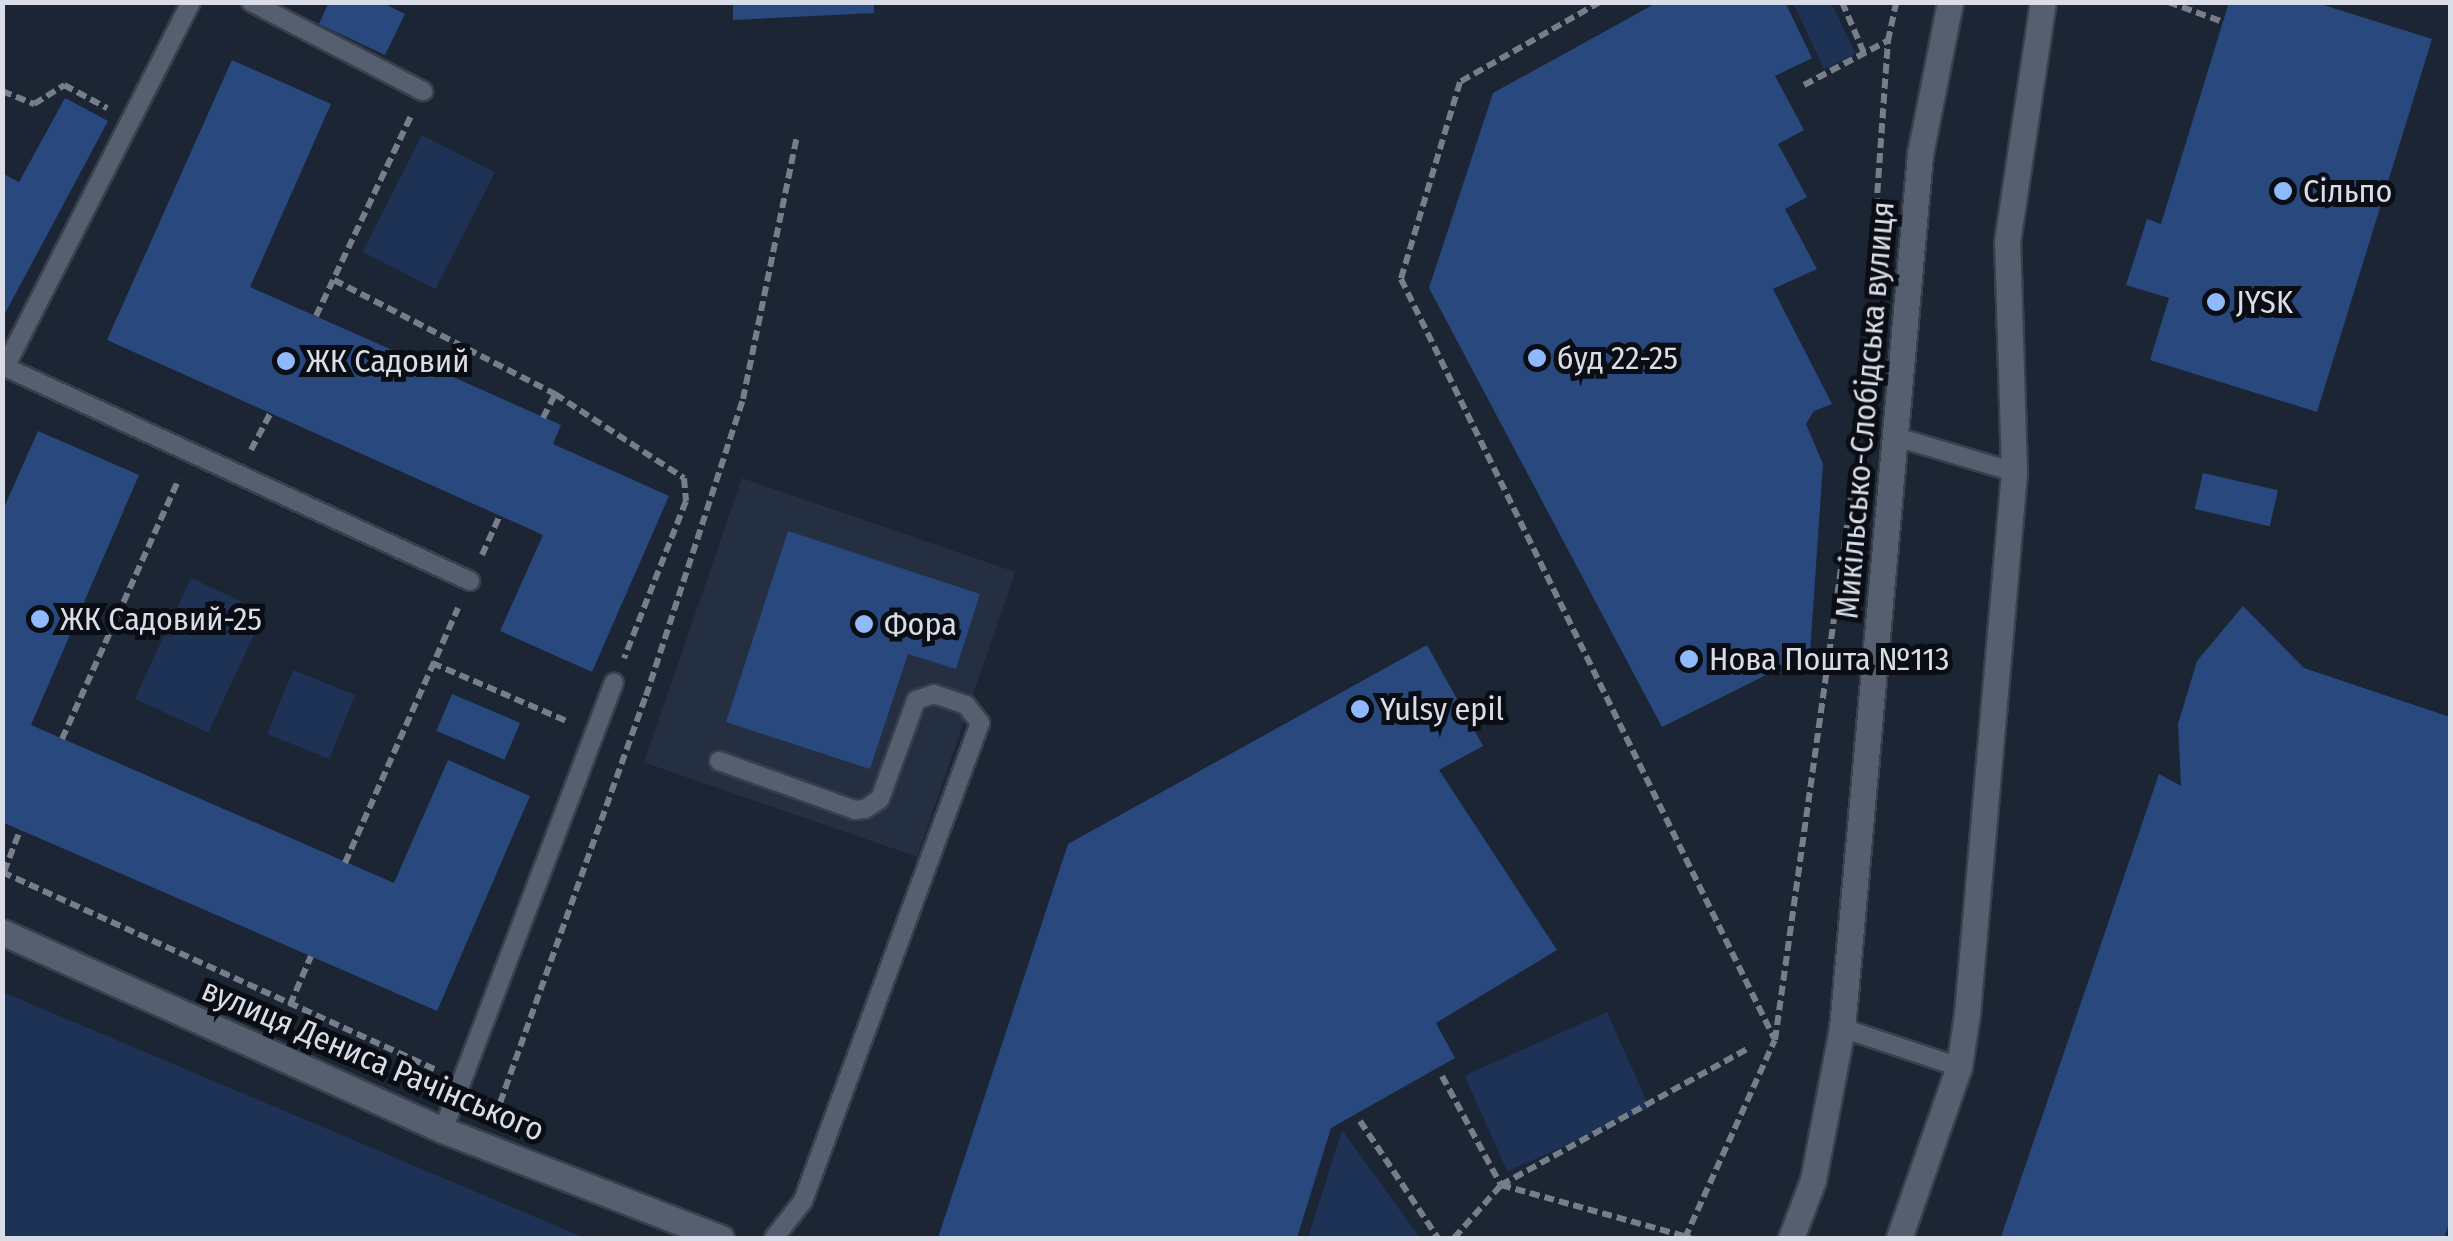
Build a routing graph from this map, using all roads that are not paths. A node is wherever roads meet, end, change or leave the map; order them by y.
1 (191, 2) edge
2 (251, 2) edge
3 (1950, 2) edge
4 (2043, 2) edge
5 (423, 91) road end
6 (3, 368) edge
7 (1896, 437) junction
8 (2014, 472) junction
9 (470, 581) road end
10 (614, 683) road end
11 (719, 761) dead end
12 (2, 932) edge
13 (1842, 1028) junction
14 (1959, 1068) junction
15 (442, 1130) junction
16 (721, 1238) edge
17 (774, 1238) edge
18 (1791, 1238) edge
19 (1898, 1238) edge

1 - 6 lane
2 - 5 lane
3 - 7 street, Микільсько-Слобідська вулиця
4 - 8 street
6 - 9 lane
7 - 8 lane
7 - 13 street, Микільсько-Слобідська вулиця
8 - 14 street
10 - 15 lane
11 - 17 lane
12 - 15 street, вулиця Дениса Рачінського
13 - 14 lane
13 - 18 street, Микільсько-Слобідська вулиця
14 - 19 street
15 - 16 street, вулиця Дениса Рачінського

